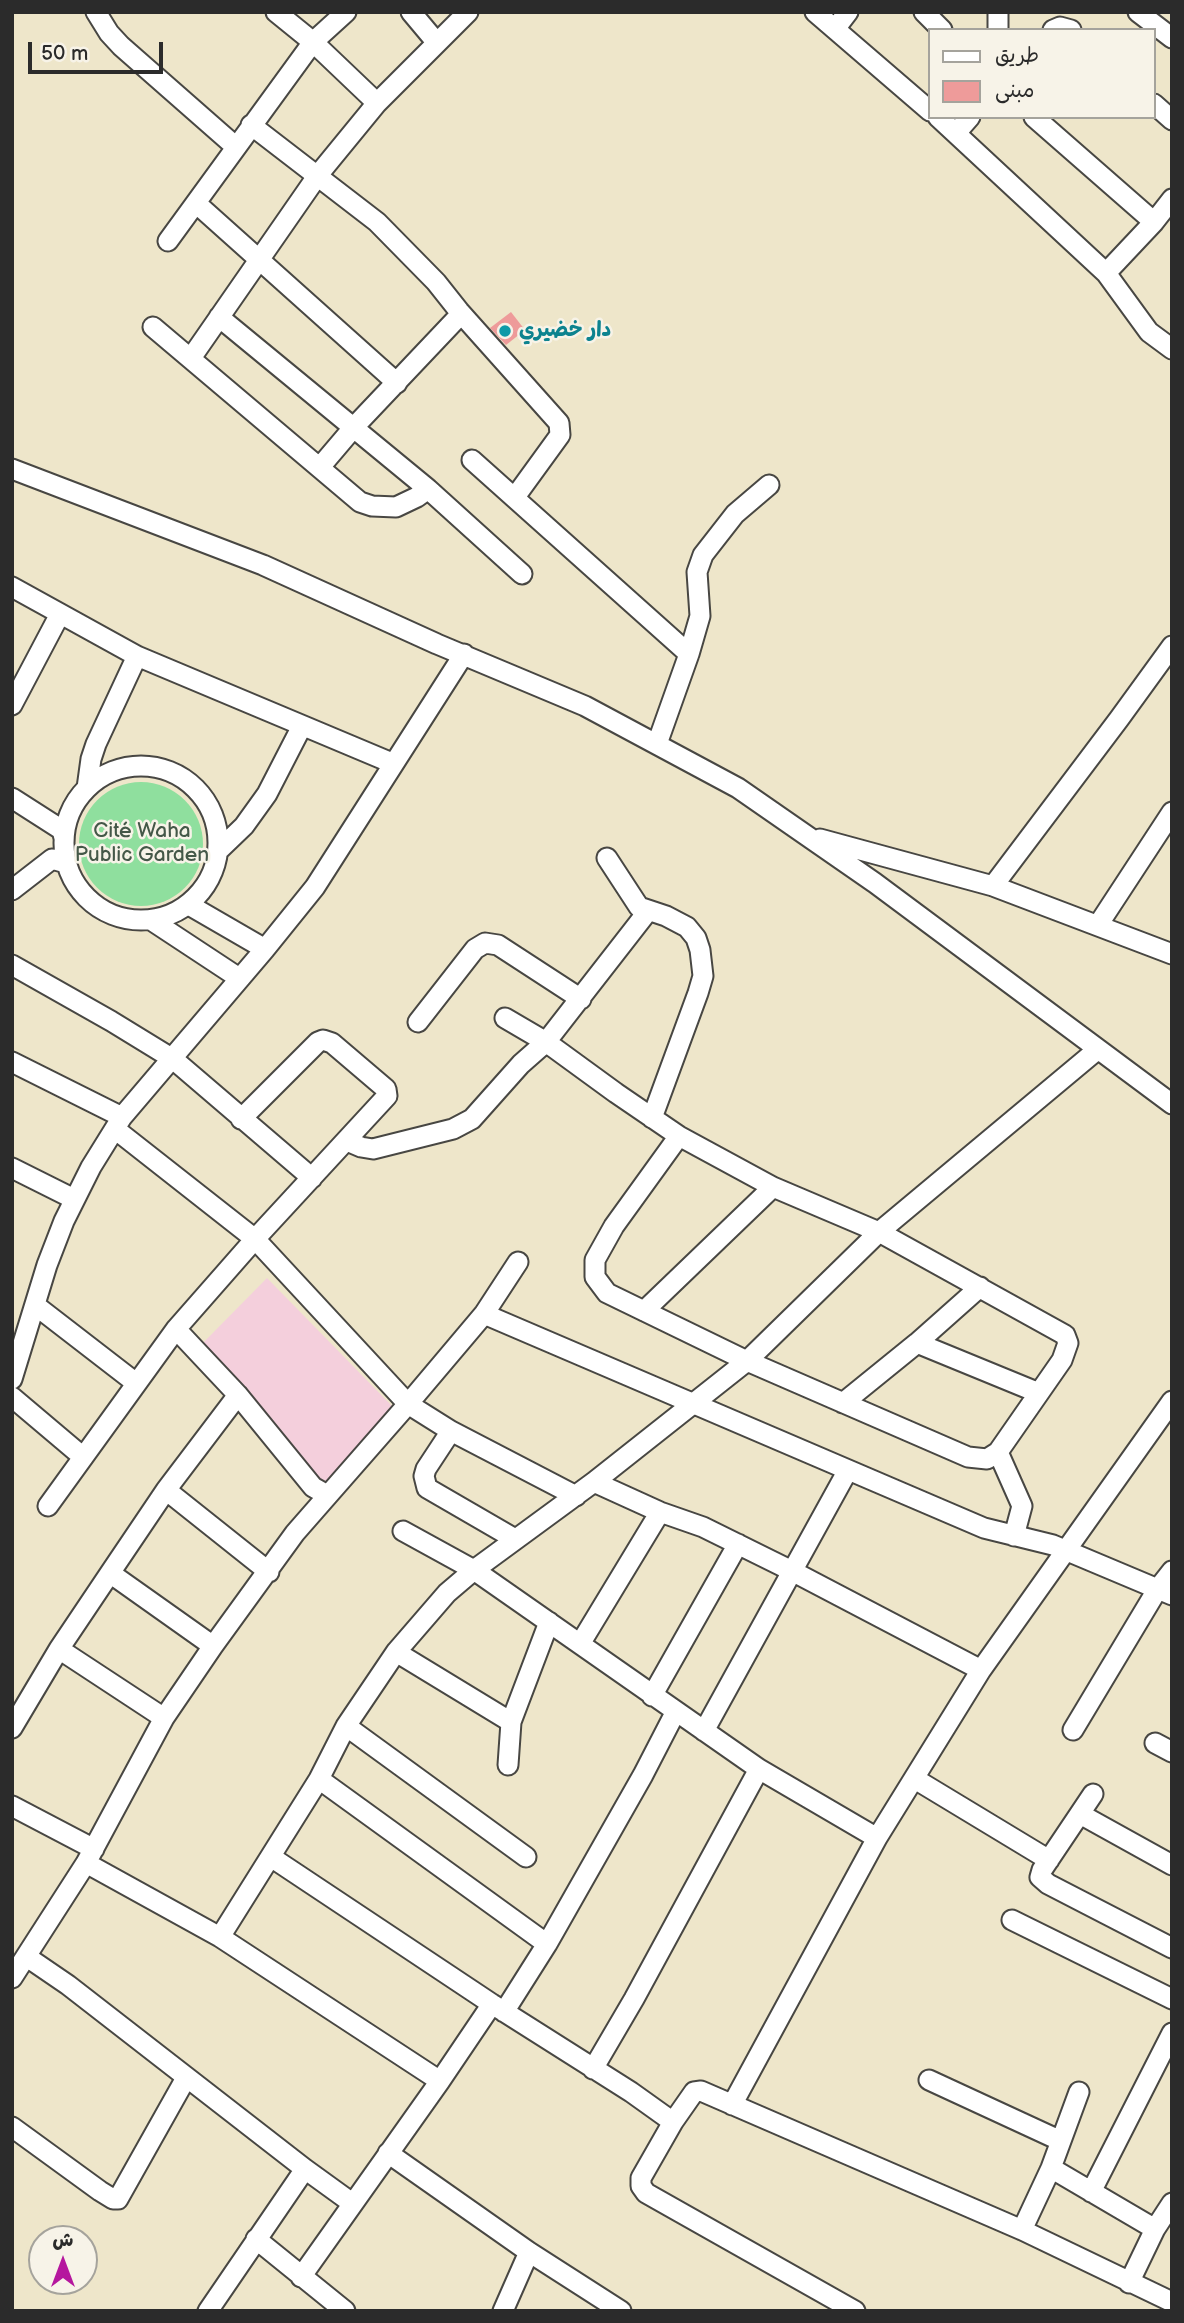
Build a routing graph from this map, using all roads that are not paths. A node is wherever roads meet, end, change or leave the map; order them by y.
1 (96, 12) edge
2 (275, 12) edge
3 (346, 12) edge
4 (411, 12) edge
5 (468, 12) edge
6 (815, 12) edge
7 (848, 12) edge
8 (924, 12) edge
9 (1138, 12) edge
10 (940, 28) edge
11 (835, 29) junction
12 (1172, 38) edge
13 (313, 42) junction
14 (438, 43) junction
15 (377, 103) junction
16 (1156, 106) edge
17 (928, 108) edge
18 (940, 119) edge
19 (968, 119) edge
20 (1036, 119) edge
21 (1172, 120) edge
22 (251, 125) junction
23 (956, 133) junction
24 (236, 146) junction
25 (318, 175) junction
26 (1172, 199) edge
27 (197, 204) junction
28 (1154, 222) junction
29 (168, 241) dead end
30 (258, 260) junction
31 (1106, 273) junction
32 (461, 314) junction
33 (219, 317) junction
34 (153, 327) dead end
35 (1172, 349) edge
36 (191, 358) junction
37 (397, 383) junction
38 (354, 427) junction
39 (472, 460) dead end
40 (320, 467) junction
41 (12, 469) edge
42 (769, 485) dead end
43 (428, 489) junction
44 (515, 497) junction
45 (522, 574) dead end
46 (12, 587) edge
47 (60, 614) junction
48 (1172, 646) edge
49 (464, 654) junction
50 (689, 654) junction
51 (137, 656) junction
52 (12, 705) edge
53 (302, 726) junction
54 (657, 744) junction
55 (392, 763) junction
56 (87, 788) junction
57 (12, 798) edge
58 (1172, 813) edge
59 (809, 836) junction
60 (64, 838) junction
61 (219, 850) junction
62 (888, 857) junction
63 (607, 858) dead end
64 (66, 863) junction
65 (875, 883) junction
66 (993, 886) junction
67 (12, 890) edge
68 (189, 905) junction
69 (648, 911) junction
70 (150, 920) junction
71 (1098, 925) junction
72 (265, 949) junction
73 (1172, 954) edge
74 (12, 965) edge
75 (239, 978) junction
76 (581, 999) junction
77 (505, 1018) dead end
78 (418, 1022) dead end
79 (546, 1042) junction
80 (1097, 1050) junction
81 (173, 1059) junction
82 (12, 1062) edge
83 (1172, 1104) edge
84 (652, 1118) junction
85 (241, 1119) junction
86 (118, 1123) junction
87 (679, 1136) junction
88 (347, 1141) junction
89 (12, 1168) edge
90 (312, 1178) junction
91 (773, 1187) junction
92 (74, 1199) junction
93 (879, 1232) junction
94 (255, 1239) junction
95 (518, 1262) dead end
96 (980, 1287) junction
97 (35, 1305) junction
98 (644, 1311) junction
99 (484, 1314) junction
100 (176, 1329) junction
101 (917, 1343) junction
102 (747, 1360) junction
103 (12, 1379) edge
104 (136, 1382) junction
105 (1039, 1393) junction
106 (238, 1395) junction
107 (12, 1398) edge
108 (1172, 1401) edge
109 (842, 1403) junction
110 (408, 1404) junction
111 (694, 1404) junction
112 (451, 1431) junction
113 (998, 1452) junction
114 (83, 1457) junction
115 (848, 1471) junction
116 (594, 1482) junction
117 (166, 1490) junction
118 (327, 1495) junction
119 (576, 1496) junction
120 (48, 1506) dead end
121 (660, 1512) junction
122 (403, 1531) dead end
123 (1014, 1536) junction
124 (515, 1539) junction
125 (738, 1545) junction
126 (1068, 1551) junction
127 (474, 1570) junction
128 (792, 1571) junction
129 (269, 1572) junction
130 (1172, 1572) edge
131 (110, 1573) junction
132 (1164, 1592) edge
133 (549, 1622) junction
134 (580, 1644) junction
135 (213, 1646) junction
136 (59, 1649) junction
137 (396, 1652) junction
138 (981, 1671) junction
139 (652, 1696) junction
140 (675, 1713) junction
141 (164, 1718) junction
142 (14, 1721) edge
143 (511, 1722) junction
144 (346, 1726) junction
145 (1073, 1730) dead end
146 (704, 1731) junction
147 (508, 1765) dead end
148 (759, 1769) junction
149 (319, 1779) junction
150 (915, 1779) junction
151 (1093, 1794) dead end
152 (12, 1806) edge
153 (1080, 1814) junction
154 (877, 1838) junction
155 (90, 1856) junction
156 (271, 1857) junction
157 (526, 1857) dead end
158 (1049, 1860) junction
159 (1172, 1865) edge
160 (1012, 1920) dead end
161 (220, 1937) junction
162 (547, 1944) junction
163 (1172, 1948) edge
164 (18, 1966) edge
165 (1172, 1999) edge
166 (498, 2008) junction
167 (1172, 2033) edge
168 (593, 2069) junction
169 (186, 2078) junction
170 (929, 2080) dead end
171 (440, 2081) junction
172 (1079, 2092) dead end
173 (732, 2105) junction
174 (673, 2122) junction
175 (12, 2127) edge
176 (1061, 2141) junction
177 (388, 2153) junction
178 (1051, 2168) junction
179 (305, 2169) junction
180 (1091, 2192) junction
181 (352, 2203) junction
182 (1172, 2203) edge
183 (1022, 2230) junction
184 (1155, 2230) junction
185 (256, 2239) junction
186 (529, 2252) junction
187 (301, 2277) junction
188 (1129, 2283) junction
189 (316, 2302) edge
190 (1172, 2302) edge
191 (208, 2311) edge
192 (345, 2311) edge
193 (503, 2311) edge
194 (621, 2311) edge
195 (855, 2311) edge

1 - 24 street
2 - 13 street
3 - 13 street
4 - 14 street
5 - 14 street
6 - 11 street
7 - 11 street
8 - 10 street
9 - 12 street
11 - 17 street
13 - 15 street
13 - 22 street
14 - 15 street
15 - 25 street
16 - 21 street
18 - 23 street
19 - 23 street
20 - 28 street
22 - 24 street
22 - 25 street
23 - 31 street
24 - 27 street
25 - 30 street
25 - 32 street
26 - 28 street
27 - 29 street
27 - 30 street
28 - 31 street
30 - 33 street
30 - 37 street
31 - 35 street
32 - 37 street
32 - 44 street
33 - 36 street
33 - 38 street
34 - 36 street
36 - 40 street
37 - 38 street
38 - 40 street
38 - 43 street
39 - 44 street
40 - 43 street
41 - 49 street
42 - 50 street
43 - 45 street
44 - 50 street
46 - 47 street
47 - 51 street
47 - 52 street
48 - 66 street
49 - 54 street
49 - 55 street
50 - 54 street
51 - 53 street
51 - 56 street
53 - 55 street
53 - 61 street
54 - 59 street
55 - 72 street
56 - 60 street
56 - 61 street
57 - 60 street
58 - 71 street
59 - 62 street
59 - 65 street
60 - 64 street
61 - 68 street
62 - 65 street
62 - 66 street
63 - 69 street
64 - 67 street
64 - 70 street
65 - 80 street
66 - 71 street
68 - 70 street
68 - 72 street
69 - 76 street
69 - 84 street
70 - 75 street
71 - 73 street
72 - 75 street
74 - 81 street
75 - 81 street
76 - 78 street
76 - 79 street
77 - 79 street
79 - 84 street
79 - 88 street
80 - 83 street
80 - 93 street
81 - 85 street
81 - 86 street
82 - 86 street
84 - 87 street
85 - 88 street
85 - 90 street
86 - 92 street
86 - 94 street
87 - 91 street
87 - 98 street
88 - 90 street
89 - 92 street
90 - 94 street
91 - 93 street
91 - 98 street
92 - 97 street
93 - 96 street
93 - 102 street
94 - 100 street
94 - 110 street
95 - 99 street
96 - 101 street
96 - 105 street
97 - 103 street
97 - 104 street
98 - 102 street
99 - 110 street
99 - 111 street
100 - 104 street
100 - 106 street
101 - 105 street
101 - 109 street
102 - 109 street
102 - 111 street
104 - 114 street
105 - 113 street
106 - 117 street
106 - 118 street
107 - 114 street
108 - 126 street
109 - 113 street
110 - 112 street
110 - 118 street
111 - 115 street
111 - 116 street
112 - 119 street
112 - 124 street
113 - 123 street
114 - 120 street
115 - 123 street
115 - 128 street
116 - 119 street
116 - 121 street
117 - 129 street
117 - 131 street
118 - 129 street
119 - 124 street
121 - 125 street
121 - 134 street
122 - 127 street
123 - 126 street
124 - 127 street
125 - 128 street
125 - 139 street
126 - 132 street
126 - 138 street
127 - 133 street
127 - 137 street
128 - 138 street
128 - 146 street
129 - 135 street
130 - 132 street
131 - 135 street
131 - 136 street
132 - 145 street
133 - 134 street
133 - 143 street
134 - 139 street
135 - 141 street
136 - 141 street
136 - 142 street
137 - 143 street
137 - 144 street
138 - 150 street
139 - 140 street
140 - 146 street
140 - 162 street
141 - 155 street
143 - 147 street
144 - 149 street
144 - 157 street
146 - 148 street
148 - 154 street
148 - 168 street
149 - 156 street
149 - 162 street
150 - 154 street
150 - 158 street
151 - 153 street
152 - 155 street
153 - 158 street
153 - 159 street
154 - 173 street
155 - 161 street
155 - 164 street
156 - 161 street
156 - 166 street
158 - 163 street
160 - 165 street
161 - 171 street
162 - 166 street
164 - 169 street
166 - 168 street
166 - 171 street
167 - 180 street
168 - 174 street
169 - 175 street
169 - 179 street
170 - 176 street
171 - 177 street
172 - 176 street
173 - 174 street
173 - 183 street
174 - 195 street
176 - 178 street
177 - 181 street
177 - 186 street
178 - 180 street
178 - 183 street
179 - 181 street
179 - 185 street
180 - 184 street
181 - 187 street
182 - 184 street
183 - 188 street
184 - 188 street
185 - 187 street
185 - 191 street
186 - 193 street
186 - 194 street
187 - 189 street
188 - 190 street
189 - 192 street

